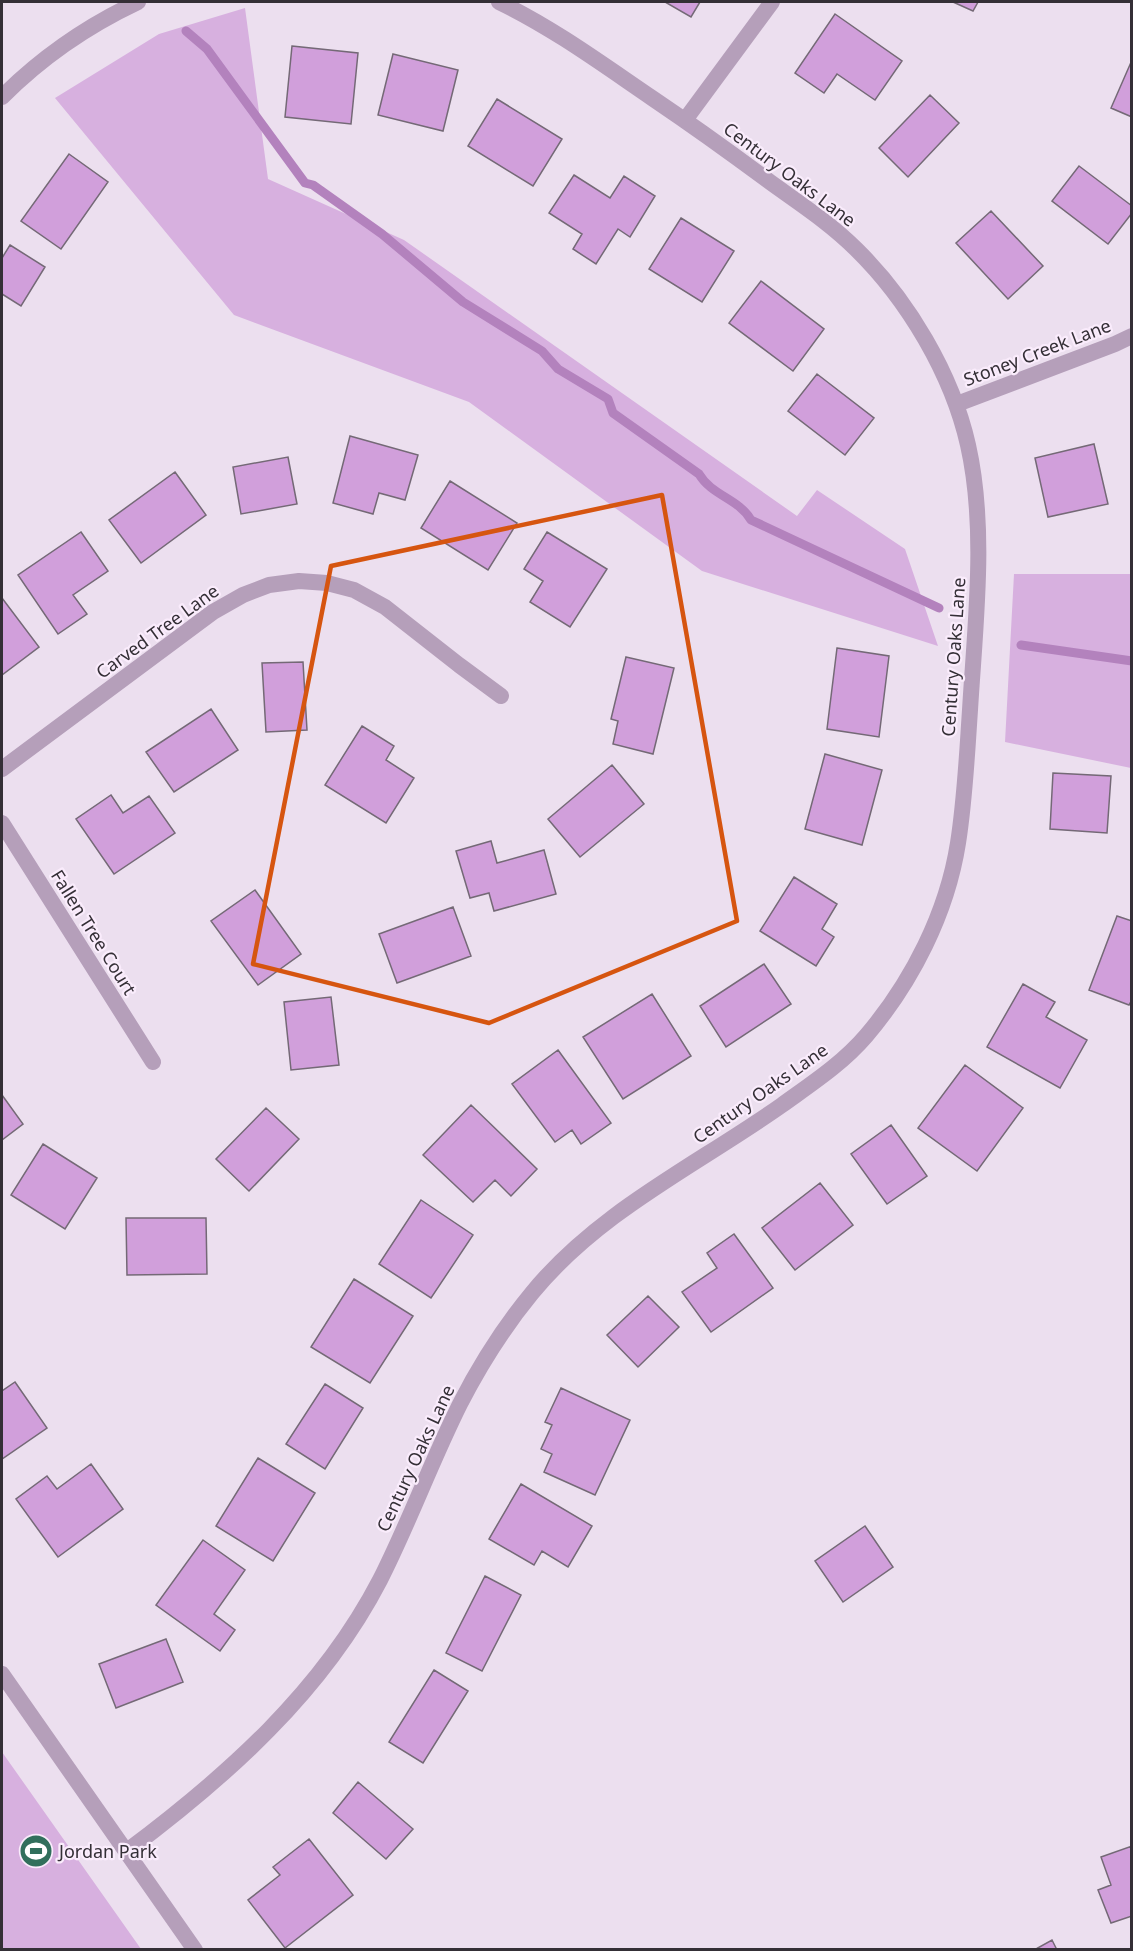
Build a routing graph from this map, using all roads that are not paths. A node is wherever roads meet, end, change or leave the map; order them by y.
1 (138, 2) edge
2 (499, 2) edge
3 (772, 2) edge
4 (2, 97) edge
5 (685, 120) junction
6 (1131, 336) edge
7 (957, 404) junction
8 (501, 696) dead end
9 (2, 769) edge
10 (2, 823) edge
11 (153, 1062) dead end
12 (2, 1674) edge
13 (127, 1851) junction
14 (195, 1950) edge

1 - 4 street
2 - 5 street, Century Oaks Lane
3 - 5 street
5 - 7 street, Century Oaks Lane
6 - 7 street, Stoney Creek Lane
7 - 13 street, Century Oaks Lane
8 - 9 street, Carved Tree Lane
10 - 11 street, Fallen Tree Court
12 - 13 street
13 - 14 street

